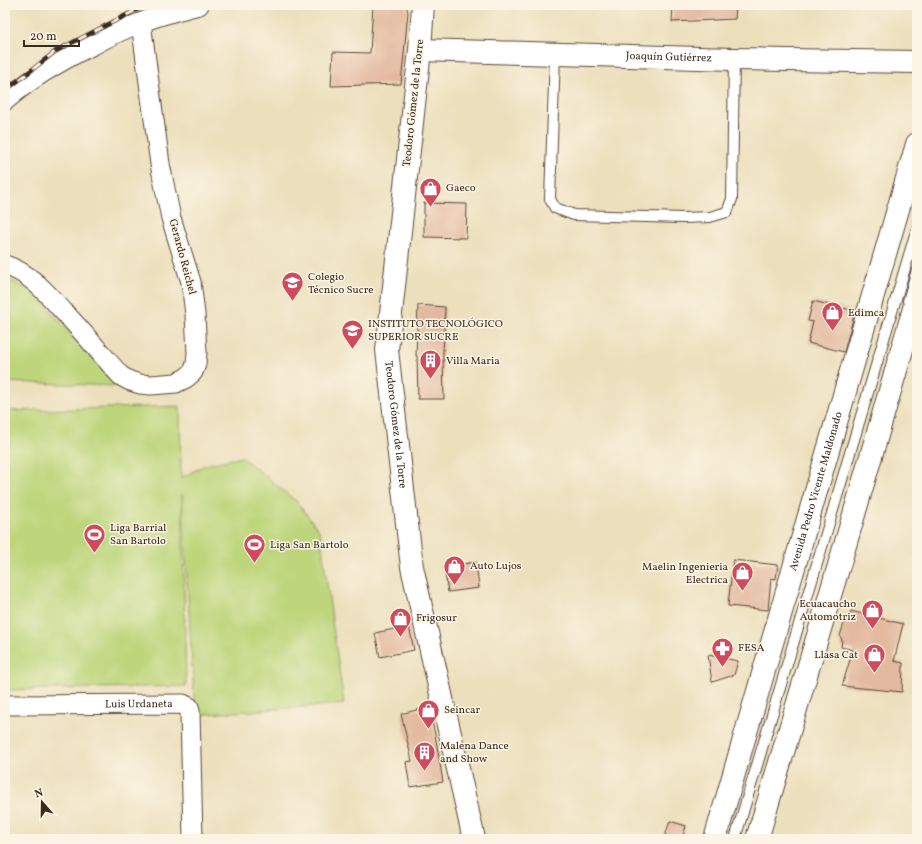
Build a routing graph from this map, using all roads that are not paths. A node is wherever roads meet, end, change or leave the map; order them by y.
1 (199, 5) edge
2 (423, 5) edge
3 (141, 22) junction
4 (420, 50) junction
5 (555, 54) junction
6 (734, 59) junction
7 (917, 62) edge
8 (9, 92) edge
9 (917, 144) edge
10 (917, 228) edge
11 (5, 264) edge
12 (917, 270) edge
13 (917, 298) edge
14 (845, 510) dead end
15 (5, 704) edge
16 (193, 839) edge
17 (474, 839) edge
18 (715, 839) edge
19 (735, 839) edge
20 (757, 839) edge

1 - 3 street
2 - 4 street, Teodoro Gómez de la Torre
3 - 8 street
3 - 11 street, Gerardo Reichel
4 - 5 street, Joaquín Gutiérrez
4 - 17 street, Teodoro Gómez de la Torre
5 - 6 street, Joaquín Gutiérrez
5 - 6 lane
6 - 7 street, Joaquín Gutiérrez
9 - 18 street, Avenida Pedro Vicente Maldonado
10 - 19 lane
12 - 14 lane
13 - 20 street
15 - 16 street, Luis Urdaneta

